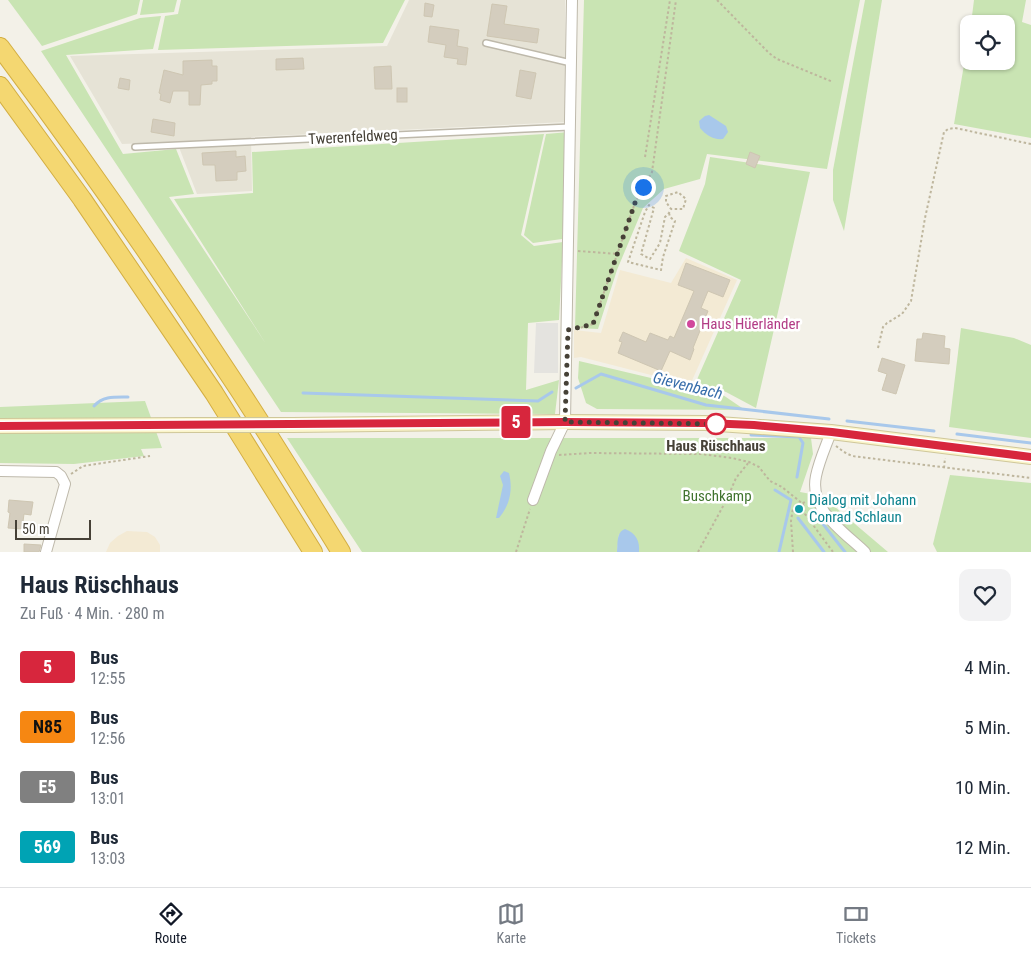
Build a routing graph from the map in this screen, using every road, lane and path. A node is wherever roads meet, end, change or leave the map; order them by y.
1 (572, 0) edge
2 (670, 0) edge
3 (676, 0) edge
4 (717, 0) edge
5 (486, 43) dead end
6 (0, 47) edge
7 (570, 63) junction
8 (832, 82) dead end
9 (0, 86) edge
10 (570, 127) junction
11 (1031, 144) edge
12 (135, 147) dead end
13 (645, 157) dead end
14 (671, 209) junction
15 (669, 213) junction
16 (584, 252) dead end
17 (618, 254) junction
18 (568, 330) junction
19 (878, 348) dead end
20 (565, 422) junction
21 (0, 426) edge
22 (832, 432) junction
23 (551, 451) junction
24 (150, 456) dead end
25 (1031, 457) edge
26 (749, 462) junction
27 (0, 471) edge
28 (1031, 478) edge
29 (65, 484) junction
30 (533, 500) joint
31 (803, 504) junction
32 (46, 552) edge
33 (313, 552) edge
34 (341, 552) edge
35 (516, 552) edge
36 (698, 552) edge
37 (793, 552) edge
38 (833, 552) edge
39 (865, 552) edge

1 - 7 street
2 - 13 path
3 - 17 path
4 - 8 path
5 - 7 lane
6 - 34 highway
7 - 10 street
9 - 33 highway
10 - 12 lane, Twerenfeldweg
10 - 18 street
11 - 19 path
14 - 14 path
14 - 15 path
15 - 15 path
16 - 17 path
17 - 18 path
18 - 20 street
20 - 21 main road, bridge
20 - 22 main road
20 - 23 street
22 - 25 main road
22 - 28 path
22 - 39 street
23 - 26 path
23 - 30 street
24 - 29 path
26 - 31 path
26 - 36 path
27 - 29 street
29 - 32 street
30 - 35 path
31 - 37 path
31 - 38 path

